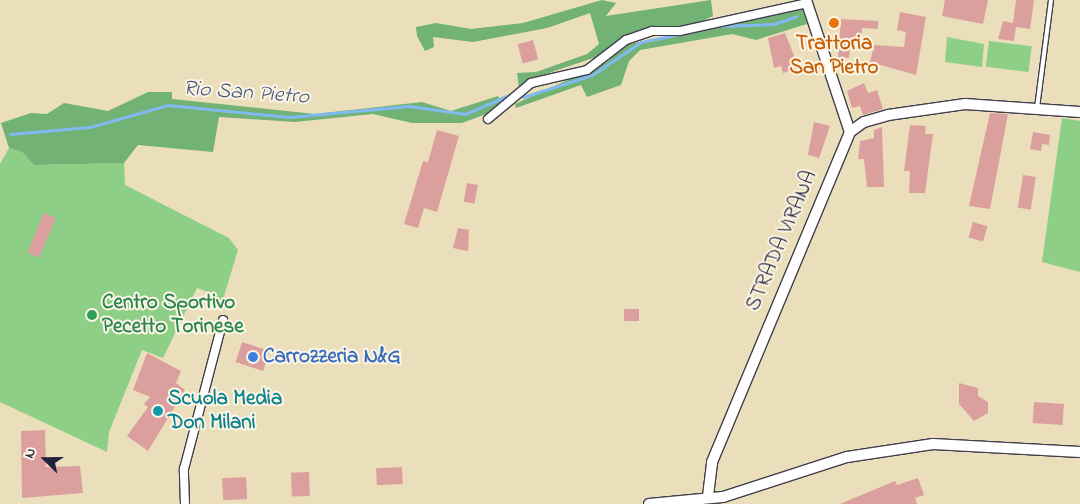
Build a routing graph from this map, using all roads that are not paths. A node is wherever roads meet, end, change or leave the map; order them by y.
1 (1051, 0) edge
2 (807, 1) edge
3 (1037, 108) junction
4 (1080, 112) edge
5 (488, 119) dead end
6 (850, 132) junction
7 (224, 320) dead end
8 (1080, 452) edge
9 (708, 496) junction
10 (725, 500) edge
11 (185, 504) edge
12 (649, 504) edge

1 - 3 lane
2 - 5 street
2 - 6 street
3 - 4 street
3 - 6 street
6 - 9 street, STRADA VIRANA
7 - 11 street
8 - 10 street
9 - 10 street
9 - 12 street

